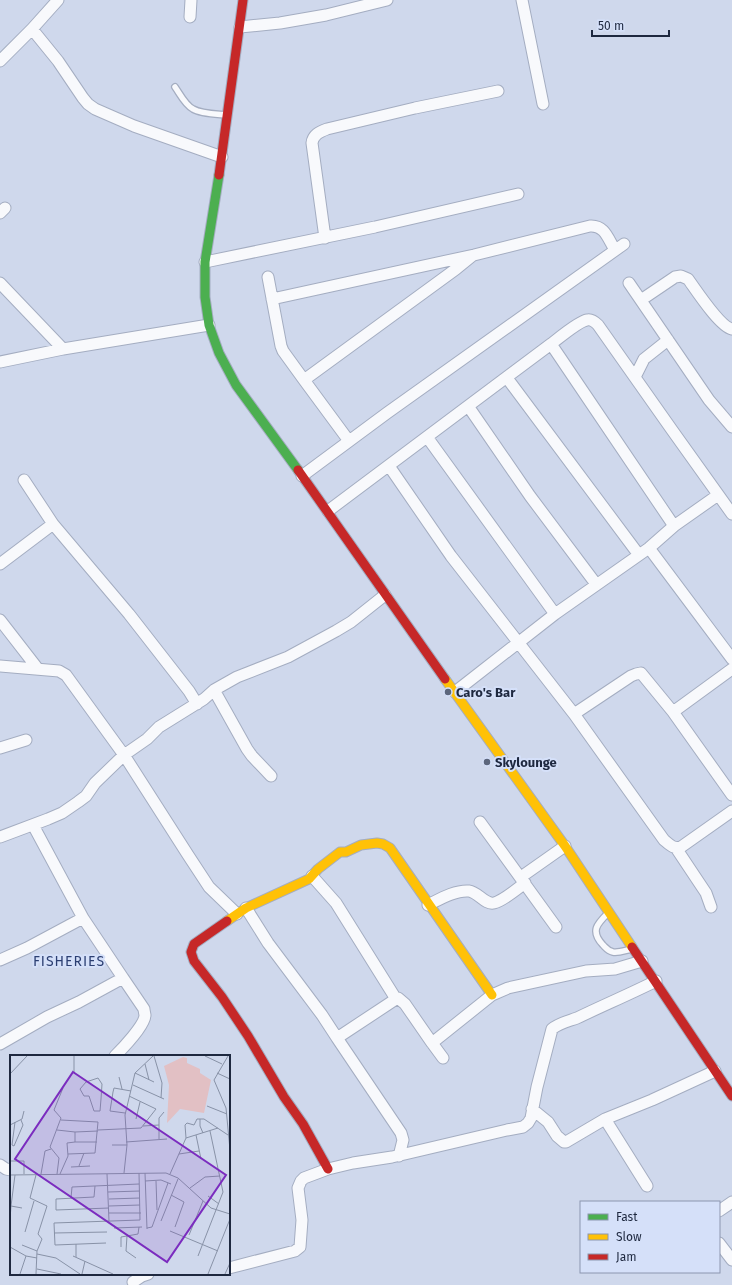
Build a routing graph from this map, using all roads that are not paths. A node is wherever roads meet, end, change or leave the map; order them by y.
1 (58, 0) edge
2 (191, 0) edge
3 (243, 0) edge
4 (387, 0) edge
5 (522, 0) edge
6 (190, 17) dead end
7 (240, 27) junction
8 (32, 29) junction
9 (0, 61) edge
10 (175, 86) dead end
11 (498, 90) dead end
12 (543, 104) dead end
13 (227, 114) junction
14 (222, 157) junction
15 (518, 194) dead end
16 (325, 238) junction
17 (474, 255) junction
18 (205, 262) junction
19 (268, 277) dead end
20 (0, 283) edge
21 (629, 283) dead end
22 (272, 299) junction
23 (641, 300) junction
24 (209, 325) junction
25 (732, 329) edge
26 (668, 340) junction
27 (551, 344) junction
28 (64, 349) junction
29 (0, 362) edge
30 (634, 377) junction
31 (507, 378) junction
32 (304, 380) junction
33 (468, 406) junction
34 (732, 427) edge
35 (427, 437) junction
36 (349, 441) junction
37 (389, 466) junction
38 (302, 476) junction
39 (24, 480) dead end
40 (718, 495) junction
41 (328, 511) junction
42 (732, 514) edge
43 (53, 524) junction
44 (674, 526) junction
45 (649, 548) junction
46 (639, 555) junction
47 (0, 564) edge
48 (596, 584) junction
49 (384, 595) junction
50 (555, 614) junction
51 (0, 620) edge
52 (518, 642) junction
53 (732, 659) edge
54 (0, 666) edge
55 (38, 669) junction
56 (732, 669) edge
57 (214, 690) junction
58 (455, 692) junction
59 (196, 704) junction
60 (673, 712) junction
61 (574, 714) junction
62 (26, 740) dead end
63 (0, 748) edge
64 (124, 755) junction
65 (271, 776) dead end
66 (732, 795) edge
67 (732, 811) edge
68 (480, 822) dead end
69 (33, 825) junction
70 (0, 837) edge
71 (565, 846) junction
72 (676, 848) junction
73 (312, 876) junction
74 (523, 880) junction
75 (428, 905) junction
76 (711, 907) dead end
77 (241, 911) junction
78 (610, 912) junction
79 (83, 918) junction
80 (556, 927) dead end
81 (635, 949) junction
82 (0, 960) edge
83 (642, 961) junction
84 (123, 978) junction
85 (656, 981) junction
86 (492, 995) junction
87 (396, 999) junction
88 (337, 1038) junction
89 (432, 1043) junction
90 (0, 1044) edge
91 (116, 1055) edge
92 (443, 1058) dead end
93 (715, 1071) junction
94 (732, 1096) edge
95 (532, 1109) junction
96 (605, 1119) junction
97 (399, 1156) junction
98 (0, 1165) edge
99 (328, 1169) junction
100 (10, 1170) edge
101 (647, 1186) dead end
102 (732, 1202) edge
103 (720, 1210) edge
104 (720, 1244) edge
105 (732, 1260) edge
106 (230, 1268) edge
107 (145, 1275) edge
108 (133, 1282) dead end

1 - 8 street
2 - 6 street
3 - 7 main road
4 - 7 street
5 - 12 street
7 - 13 main road
8 - 9 street
8 - 14 street
10 - 13 lane
11 - 16 street
13 - 14 main road
14 - 18 main road
15 - 16 street
16 - 18 street
17 - 22 street
17 - 32 street
17 - 36 street
18 - 24 main road
19 - 22 street
20 - 28 street
21 - 23 street
22 - 32 street
23 - 25 street
23 - 26 street
24 - 28 street
24 - 38 main road
26 - 30 street
26 - 34 street
27 - 30 street
27 - 31 street
27 - 44 street
28 - 29 street
30 - 40 street
31 - 33 street
31 - 46 street
32 - 36 street
33 - 35 street
33 - 48 street
35 - 37 street
35 - 50 street
36 - 38 street
37 - 41 street
37 - 52 street
38 - 41 main road
39 - 43 street
40 - 42 street
40 - 44 street
41 - 49 main road
43 - 47 street
43 - 59 street
44 - 45 street
45 - 46 street
45 - 53 street
46 - 48 street
48 - 50 street
49 - 57 street
49 - 58 main road
50 - 52 street
51 - 55 street
52 - 58 street
52 - 61 street
54 - 55 street
55 - 64 street
56 - 60 street
57 - 59 street
57 - 65 street
58 - 71 main road
59 - 64 street
60 - 61 street
60 - 66 street
61 - 72 street
62 - 63 street
64 - 69 street
64 - 77 street
67 - 72 street
68 - 74 street
69 - 70 street
69 - 79 street
71 - 74 street
71 - 78 main road
72 - 76 street
73 - 75 main road
73 - 77 main road
73 - 87 street
74 - 75 street
74 - 80 street
75 - 86 main road
77 - 88 street
77 - 99 main road
78 - 81 main road
78 - 81 lane
79 - 82 street
79 - 84 street
81 - 83 main road
83 - 85 main road
83 - 86 street
84 - 90 street
84 - 91 street
85 - 93 main road
85 - 95 street
86 - 89 street
87 - 88 street
87 - 89 street
88 - 97 street
89 - 92 street
93 - 94 main road
93 - 96 street
95 - 96 street
95 - 97 street
96 - 101 street
97 - 99 street
98 - 100 street
99 - 106 street
102 - 103 street
104 - 105 street
107 - 108 street

